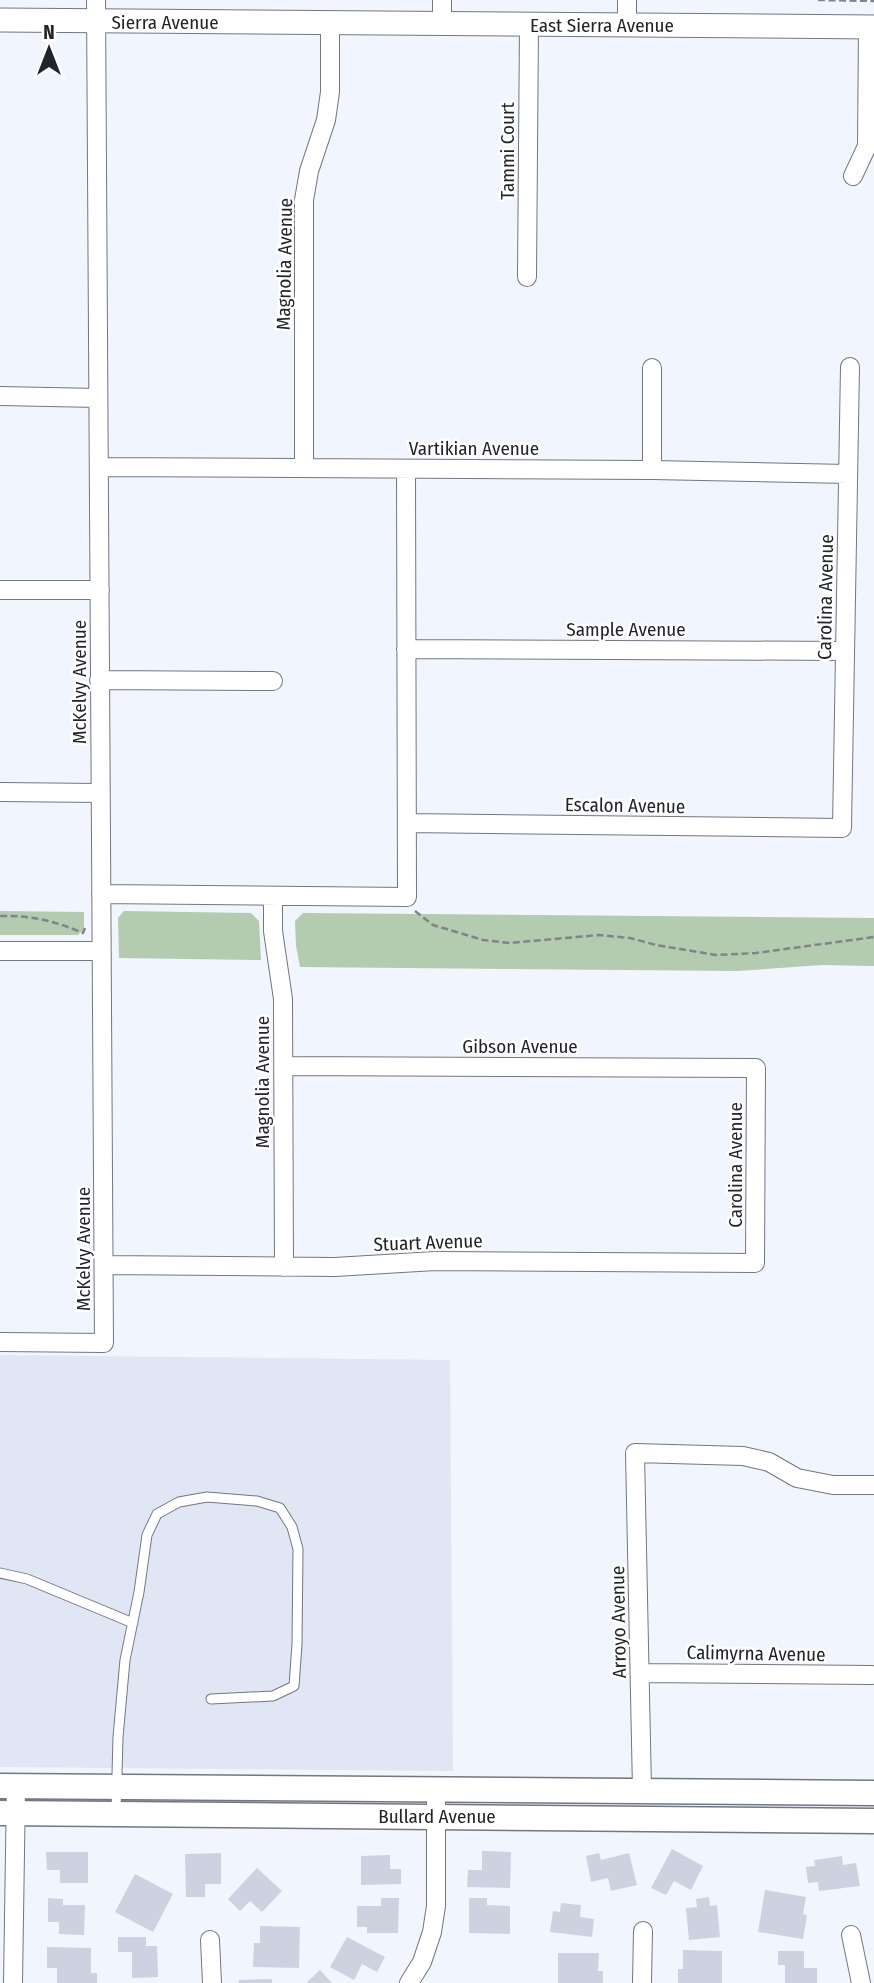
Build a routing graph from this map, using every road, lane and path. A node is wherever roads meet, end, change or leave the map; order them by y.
1 (442, 0) edge
2 (627, 0) edge
3 (818, 0) edge
4 (874, 1) edge
5 (96, 11) edge
6 (0, 20) edge
7 (330, 22) junction
8 (442, 24) junction
9 (529, 25) junction
10 (627, 25) junction
11 (871, 27) edge
12 (853, 176) dead end
13 (527, 277) dead end
14 (850, 367) dead end
15 (652, 368) dead end
16 (0, 396) edge
17 (98, 398) junction
18 (99, 467) junction
19 (304, 467) junction
20 (406, 469) junction
21 (652, 470) junction
22 (848, 474) junction
23 (0, 590) edge
24 (100, 590) junction
25 (406, 649) junction
26 (845, 651) junction
27 (99, 681) junction
28 (273, 681) dead end
29 (0, 792) edge
30 (100, 793) junction
31 (408, 823) junction
32 (842, 828) joint
33 (273, 897) junction
34 (101, 903) junction
35 (412, 904) junction
36 (0, 916) edge
37 (874, 937) edge
38 (0, 951) edge
39 (101, 951) junction
40 (284, 1066) junction
41 (756, 1068) joint
42 (755, 1263) joint
43 (104, 1265) junction
44 (285, 1267) junction
45 (0, 1342) edge
46 (874, 1485) edge
47 (0, 1573) edge
48 (133, 1623) junction
49 (640, 1673) junction
50 (872, 1675) edge
51 (211, 1699) dead end
52 (8, 1786) edge
53 (116, 1787) junction
54 (436, 1789) junction
55 (642, 1790) junction
56 (874, 1793) edge
57 (8, 1813) edge
58 (116, 1814) junction
59 (436, 1817) junction
60 (547, 1817) junction
61 (874, 1821) edge
62 (7, 1929) edge
63 (643, 1931) dead end
64 (851, 1936) dead end
65 (210, 1940) dead end
66 (13, 1983) edge
67 (212, 1983) edge
68 (409, 1983) edge
69 (642, 1983) edge
70 (861, 1983) edge

1 - 8 street
2 - 10 street
3 - 4 path
5 - 6 street, Sierra Avenue
5 - 7 street, Sierra Avenue
5 - 17 street, McKelvy Avenue
7 - 8 street, East Sierra Avenue
7 - 19 street, Magnolia Avenue
8 - 9 street, East Sierra Avenue
9 - 10 street, East Sierra Avenue
9 - 13 street, Tammi Court
10 - 11 street, East Sierra Avenue
11 - 12 street
14 - 22 street, Carolina Avenue
15 - 21 street
16 - 17 street
17 - 18 street, McKelvy Avenue
18 - 19 street, Vartikian Avenue
18 - 24 street, McKelvy Avenue
19 - 20 street, Vartikian Avenue
20 - 21 street, Vartikian Avenue
20 - 25 street
21 - 22 street, Vartikian Avenue
22 - 26 street, Carolina Avenue
23 - 24 street
24 - 27 street, McKelvy Avenue
25 - 26 street, Sample Avenue
25 - 31 street
26 - 32 street, Carolina Avenue
27 - 28 street
27 - 30 street, McKelvy Avenue
29 - 30 street
30 - 34 street, McKelvy Avenue
31 - 32 street, Escalon Avenue
31 - 35 street
33 - 34 street
33 - 35 street
33 - 40 street, Magnolia Avenue
34 - 36 path
34 - 39 street, McKelvy Avenue
35 - 37 path
38 - 39 street
39 - 43 street, McKelvy Avenue
40 - 41 street, Gibson Avenue
40 - 44 street, Magnolia Avenue
41 - 42 street, Carolina Avenue
42 - 44 street, Stuart Avenue
43 - 44 street, Stuart Avenue
43 - 45 street, McKelvy Avenue
46 - 49 street, Arroyo Avenue
47 - 48 lane
48 - 51 lane
48 - 53 lane
49 - 50 street, Calimyrna Avenue
49 - 55 street, Arroyo Avenue
52 - 53 main road, Bullard Avenue
52 - 57 street
53 - 54 main road, Bullard Avenue
53 - 58 lane
54 - 55 main road, Bullard Avenue
54 - 59 street
55 - 56 main road, Bullard Avenue
55 - 60 main road
57 - 58 main road, Bullard Avenue
57 - 62 street
58 - 59 main road, Bullard Avenue
59 - 60 main road, Bullard Avenue
59 - 68 street
60 - 61 main road, Bullard Avenue
62 - 66 street
63 - 69 street
64 - 70 street
65 - 67 street

